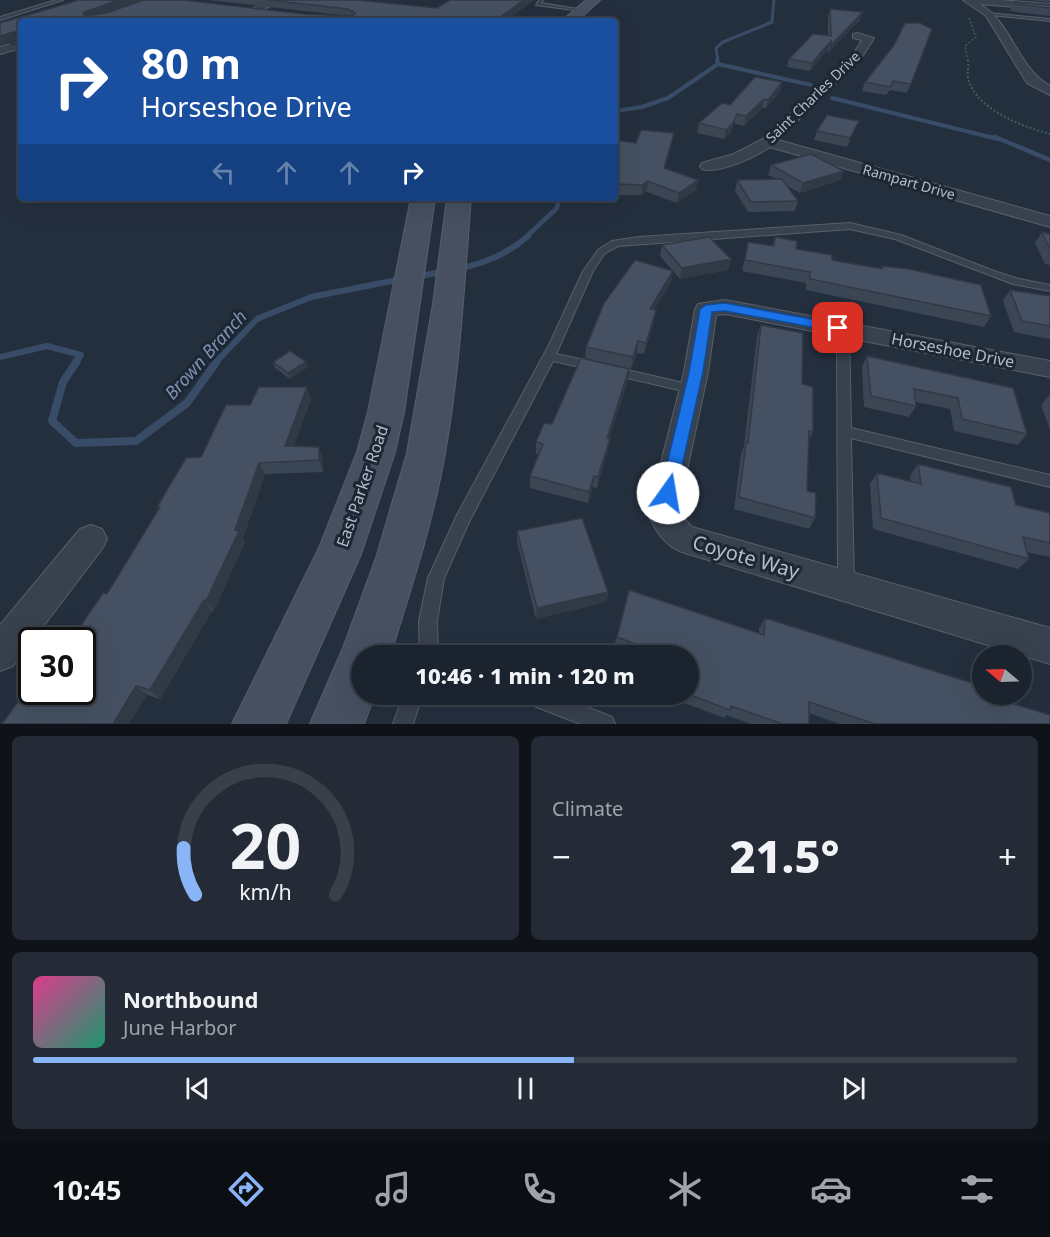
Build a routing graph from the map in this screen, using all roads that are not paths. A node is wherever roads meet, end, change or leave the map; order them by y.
1 (61, 0) edge
2 (279, 0) edge
3 (541, 0) edge
4 (564, 0) edge
5 (594, 0) edge
6 (968, 0) edge
7 (556, 7) junction
8 (1050, 7) edge
9 (243, 9) edge
10 (254, 10) junction
11 (583, 10) junction
12 (275, 12) edge
13 (603, 12) dead end
14 (990, 14) junction
15 (0, 18) edge
16 (573, 18) edge
17 (1050, 20) edge
18 (857, 36) dead end
19 (18, 45) edge
20 (0, 51) edge
21 (1050, 91) edge
22 (768, 142) junction
23 (708, 166) dead end
24 (422, 201) edge
25 (459, 201) edge
26 (1050, 222) edge
27 (1050, 288) edge
28 (715, 306) joint
29 (843, 329) junction
30 (549, 356) junction
31 (1050, 369) edge
32 (692, 389) junction
33 (844, 431) junction
34 (376, 452) junction
35 (426, 453) junction
36 (1050, 481) edge
37 (91, 539) dead end
38 (846, 586) junction
39 (369, 645) edge
40 (429, 645) edge
41 (1050, 645) edge
42 (0, 653) edge
43 (351, 690) edge
44 (410, 705) edge
45 (556, 705) edge
46 (259, 724) edge
47 (337, 724) edge
48 (403, 724) edge
49 (605, 724) edge

1 - 15 lane
2 - 10 street
3 - 7 lane
4 - 7 lane
5 - 11 main road
6 - 8 street
6 - 14 street
7 - 11 lane
9 - 10 street
10 - 12 street
11 - 13 main road
11 - 16 main road
14 - 17 lane
14 - 21 street
18 - 22 street, Saint Charles Drive
19 - 20 street
22 - 23 street, Saint Charles Drive
22 - 26 street, Rampart Drive
24 - 34 main road, East Parker Road
25 - 35 main road
27 - 30 lane
28 - 29 street, Horseshoe Drive
28 - 32 street, Coyote Way
29 - 31 street, Horseshoe Drive
29 - 33 lane
30 - 32 lane
30 - 40 lane
32 - 38 street, Coyote Way
33 - 36 lane
33 - 38 lane
34 - 35 main road
34 - 46 main road, East Parker Road
35 - 39 main road
37 - 42 street
38 - 41 street, Coyote Way
43 - 47 main road
44 - 48 lane
45 - 49 lane

